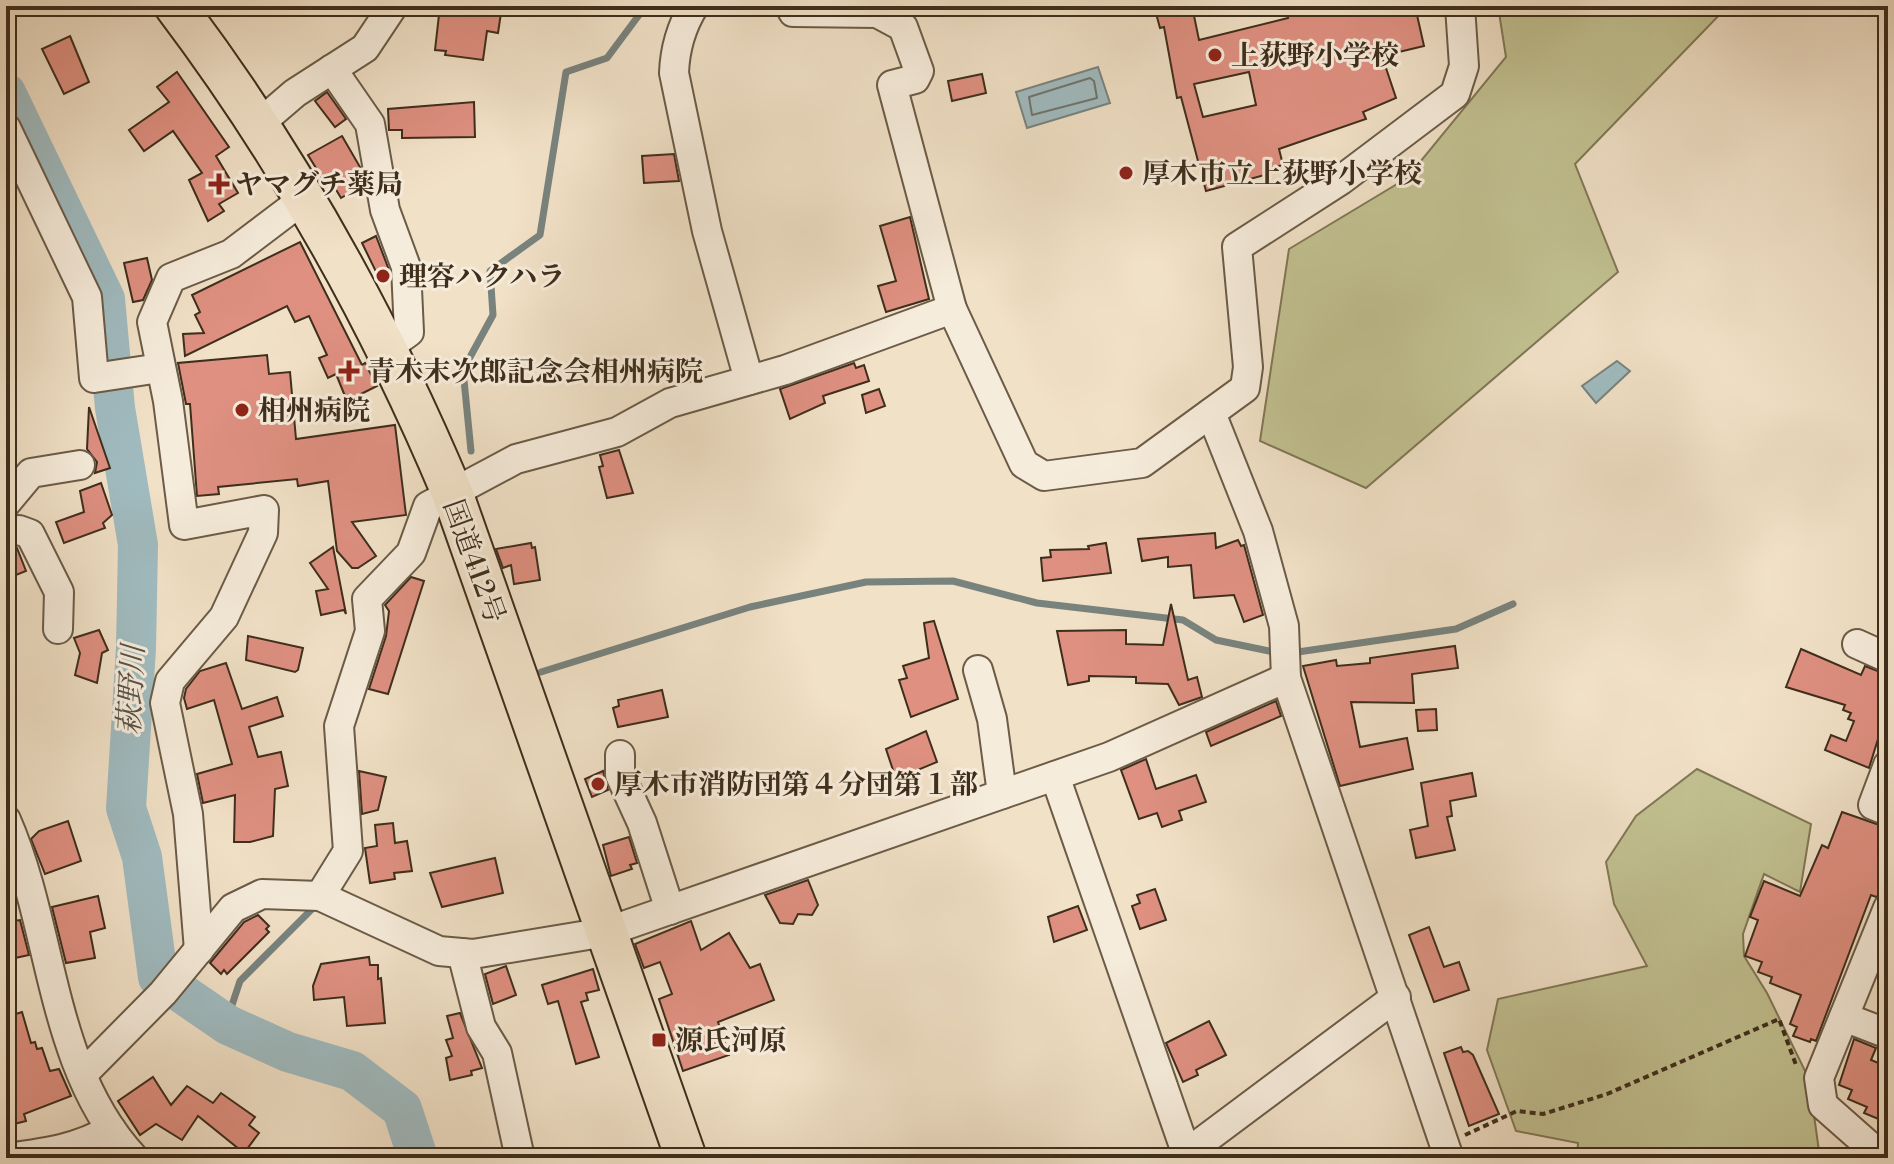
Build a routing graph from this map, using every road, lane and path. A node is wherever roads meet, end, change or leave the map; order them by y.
1 (175, 6) edge
2 (393, 6) edge
3 (694, 6) edge
4 (790, 6) edge
5 (1460, 6) edge
6 (332, 69) junction
7 (260, 123) junction
8 (6, 128) edge
9 (305, 198) junction
10 (952, 309) junction
11 (388, 347) junction
12 (159, 368) junction
13 (749, 380) junction
14 (1211, 413) junction
15 (80, 465) dead end
16 (453, 495) junction
17 (6, 503) edge
18 (6, 532) edge
19 (58, 629) dead end
20 (1857, 644) dead end
21 (1888, 658) edge
22 (978, 670) dead end
23 (1286, 678) junction
24 (620, 755) dead end
25 (1888, 765) edge
26 (1055, 776) junction
27 (1002, 794) junction
28 (1888, 811) edge
29 (6, 820) edge
30 (320, 896) junction
31 (1888, 909) edge
32 (670, 910) junction
33 (606, 932) junction
34 (462, 953) junction
35 (195, 956) junction
36 (1396, 997) junction
37 (1844, 1017) junction
38 (1888, 1034) edge
39 (83, 1074) junction
40 (1819, 1078) junction
41 (111, 1129) junction
42 (1446, 1151) edge
43 (1188, 1156) edge
44 (6, 1158) edge
45 (134, 1158) edge
46 (520, 1158) edge
47 (686, 1158) edge
48 (1883, 1158) edge

1 - 7 highway, 国道412号
2 - 6 street
3 - 13 street
4 - 10 street
5 - 14 street
6 - 7 street
6 - 11 street
7 - 9 highway, 国道412号
8 - 12 street
9 - 11 highway, 国道412号
9 - 12 street
10 - 13 street
10 - 14 street
11 - 16 highway, 国道412号
12 - 35 street
13 - 16 street
14 - 23 street
15 - 17 street
16 - 30 street
16 - 33 highway, 国道412号
18 - 19 street
20 - 21 street
22 - 27 street
23 - 26 street
23 - 36 street
24 - 32 street
25 - 28 street
26 - 27 street
26 - 43 street
27 - 32 street
29 - 39 street
30 - 34 street
30 - 35 street
31 - 37 street
32 - 33 street
33 - 34 street
33 - 47 highway, 国道412号
34 - 46 street
35 - 39 street
36 - 42 street
36 - 43 street
37 - 38 street
37 - 40 street
39 - 41 street
40 - 42 path
40 - 48 street
41 - 44 street
41 - 45 street

